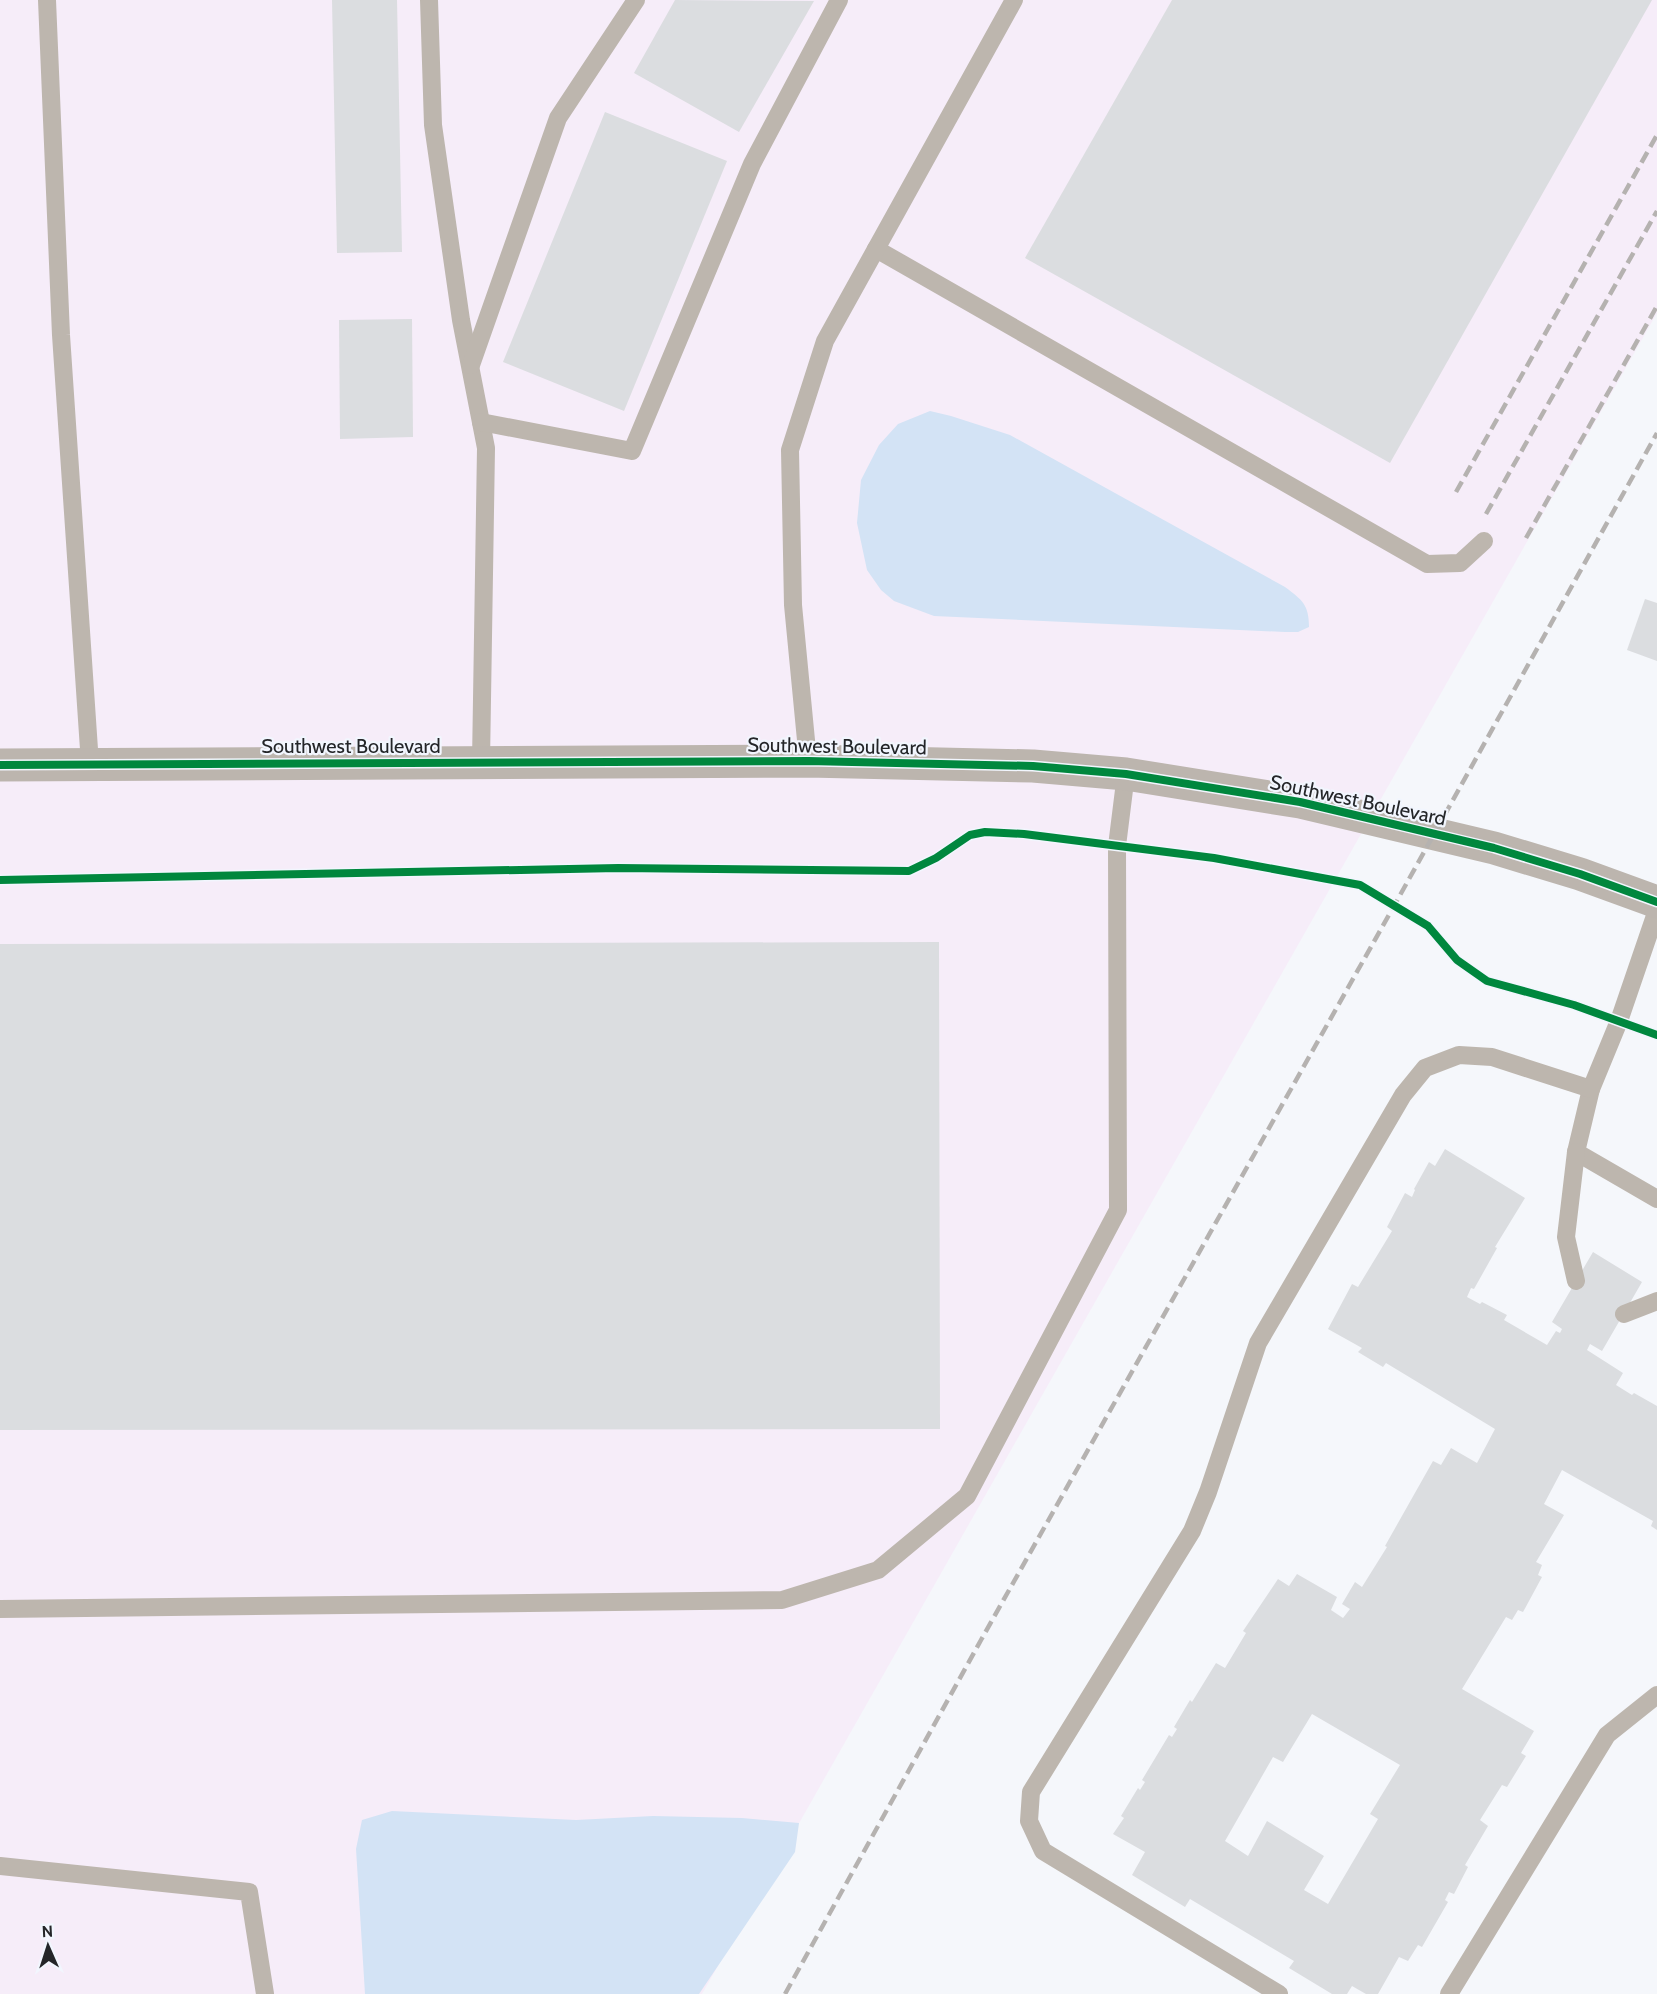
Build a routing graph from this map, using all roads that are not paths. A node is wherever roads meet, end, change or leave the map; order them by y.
1 (47, 0) edge
2 (429, 0) edge
3 (636, 0) edge
4 (839, 0) edge
5 (1014, 0) edge
6 (876, 249) junction
7 (470, 367) junction
8 (481, 422) junction
9 (1485, 541) dead end
10 (808, 761) junction
11 (481, 762) junction
12 (90, 764) junction
13 (0, 765) edge
14 (1126, 774) junction
15 (1657, 902) edge
16 (1657, 910) edge
17 (1591, 1089) junction
18 (1576, 1152) junction
19 (1657, 1199) edge
20 (1576, 1281) dead end
21 (1657, 1301) edge
22 (1624, 1314) dead end
23 (0, 1609) edge
24 (1657, 1695) edge
25 (0, 1866) edge
26 (265, 1994) edge
27 (1279, 1994) edge
28 (1449, 1994) edge

1 - 12 lane
2 - 7 lane
3 - 7 lane
4 - 8 lane
5 - 6 lane
6 - 9 lane
6 - 10 lane
7 - 8 lane
8 - 11 lane
10 - 11 street, Southwest Boulevard
10 - 14 street, Southwest Boulevard
11 - 12 street, Southwest Boulevard
12 - 13 street, Southwest Boulevard
14 - 15 street, Southwest Boulevard
14 - 23 lane
16 - 17 lane
17 - 18 lane
17 - 27 lane
18 - 19 lane
18 - 20 lane
21 - 22 lane
24 - 28 lane
25 - 26 lane

